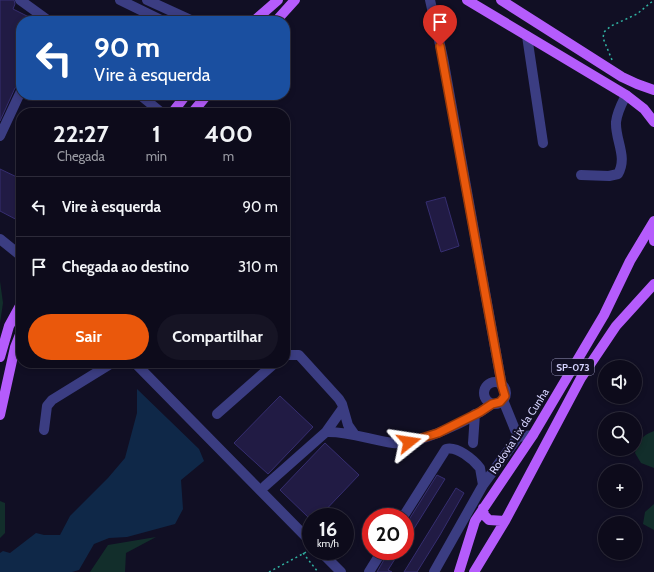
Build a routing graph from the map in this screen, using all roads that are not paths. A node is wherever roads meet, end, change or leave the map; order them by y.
1 (20, 0) edge
2 (120, 0) edge
3 (147, 0) edge
4 (278, 0) edge
5 (295, 0) edge
6 (467, 0) edge
7 (501, 0) edge
8 (431, 1) edge
9 (42, 16) edge
10 (153, 16) edge
11 (182, 16) edge
12 (260, 16) edge
13 (281, 16) edge
14 (527, 36) junction
15 (654, 90) edge
16 (626, 95) junction
17 (17, 100) edge
18 (146, 100) edge
19 (182, 100) edge
20 (202, 100) edge
21 (156, 108) edge
22 (176, 108) edge
23 (196, 108) edge
24 (654, 122) edge
25 (0, 136) edge
26 (543, 143) dead end
27 (581, 174) dead end
28 (654, 221) edge
29 (0, 239) edge
30 (654, 241) edge
31 (16, 252) edge
32 (654, 284) edge
33 (16, 313) edge
34 (16, 344) edge
35 (290, 355) edge
36 (0, 358) edge
37 (104, 368) edge
38 (140, 368) edge
39 (269, 368) edge
40 (502, 386) junction
41 (503, 400) junction
42 (492, 404) junction
43 (343, 408) junction
44 (217, 414) dead end
45 (475, 414) junction
46 (0, 415) edge
47 (44, 430) dead end
48 (326, 432) junction
49 (355, 435) junction
50 (532, 435) junction
51 (518, 437) junction
52 (473, 443) dead end
53 (507, 453) junction
54 (510, 469) junction
55 (483, 485) junction
56 (265, 486) dead end
57 (409, 508) edge
58 (483, 508) junction
59 (505, 521) junction
60 (302, 533) edge
61 (329, 560) edge
62 (376, 560) edge
63 (341, 572) edge
64 (369, 572) edge
65 (434, 572) edge
66 (459, 572) edge
67 (474, 572) edge

1 - 9 street
2 - 10 street
3 - 11 street
4 - 12 main road
5 - 13 main road
6 - 14 main road
7 - 15 main road
8 - 40 street
14 - 16 main road
14 - 26 street
16 - 24 main road
16 - 27 street
17 - 25 street
18 - 21 street
19 - 22 main road
20 - 23 main road
28 - 30 main road
28 - 50 main road, Rodovia Lix da Cunha / SP-073
29 - 31 street
32 - 59 main road, SP-073
33 - 36 main road
34 - 46 main road
35 - 43 street
37 - 47 street
38 - 60 street
39 - 44 street
40 - 41 street
40 - 42 street
41 - 42 street
41 - 51 street
42 - 45 street
43 - 48 street
43 - 49 street
45 - 49 street
45 - 52 street
48 - 49 street
48 - 56 street
50 - 51 street
50 - 54 main road, Rodovia Lix da Cunha / SP-073
51 - 53 street
53 - 54 street
53 - 55 street
54 - 58 main road, Rodovia Lix da Cunha / SP-073
55 - 57 street
55 - 65 street
58 - 59 main road
58 - 66 main road, Rodovia Lix da Cunha / SP-073
59 - 67 main road, SP-073
61 - 63 street
62 - 64 street

